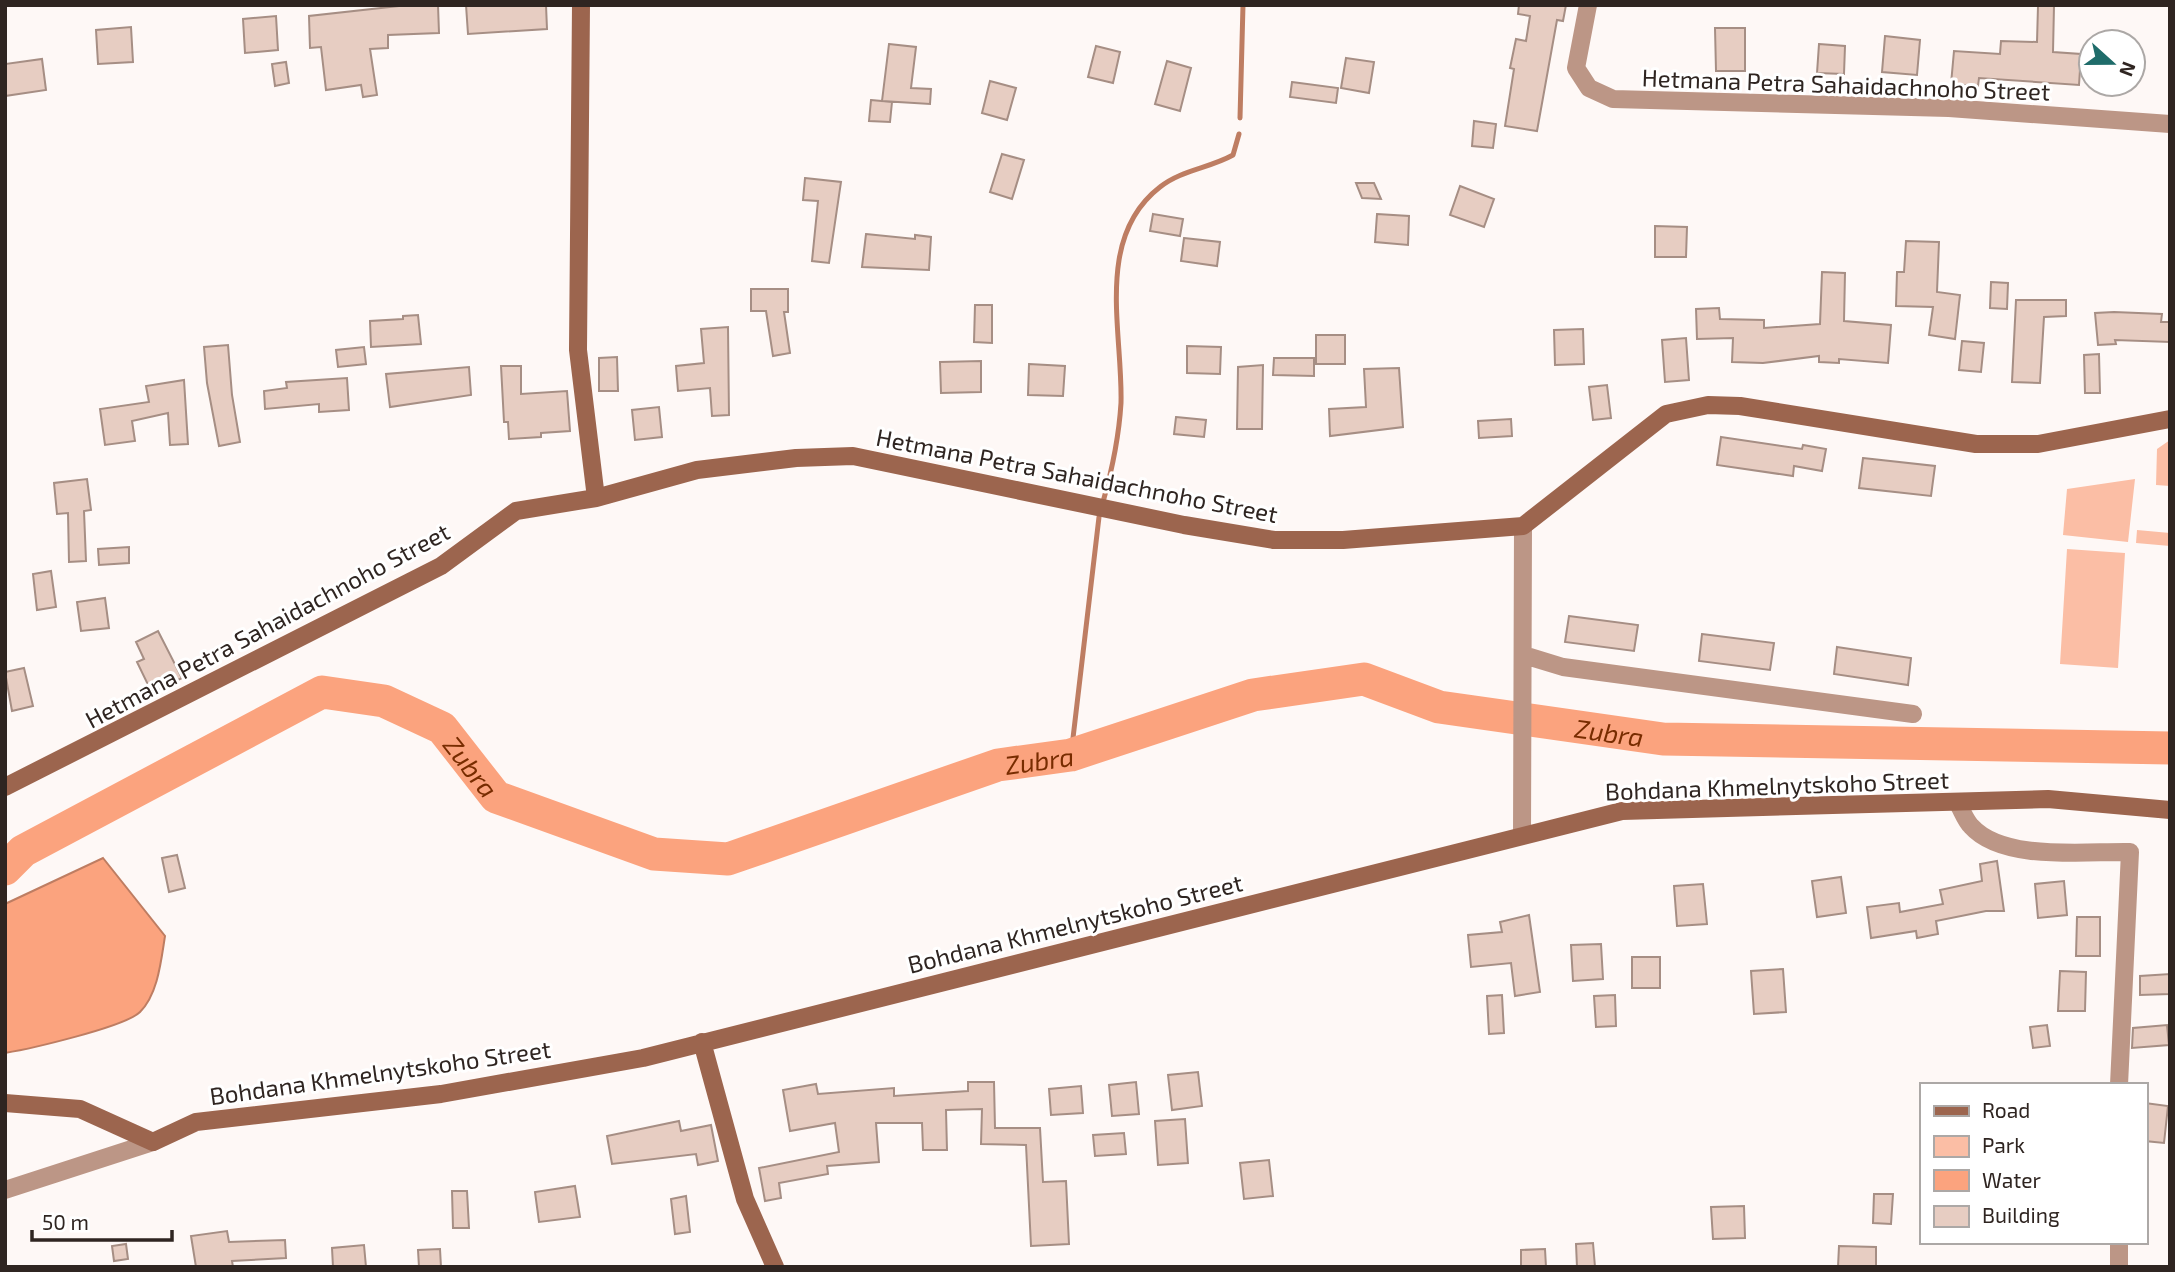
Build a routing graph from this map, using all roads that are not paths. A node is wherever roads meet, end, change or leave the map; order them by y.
1 (581, 5) edge
2 (1588, 5) edge
3 (2170, 124) edge
4 (2170, 419) edge
5 (596, 498) junction
6 (1522, 526) junction
7 (1524, 655) junction
8 (1913, 714) dead end
9 (5, 787) edge
10 (1957, 802) junction
11 (2170, 810) edge
12 (1522, 835) junction
13 (702, 1042) junction
14 (2119, 1083) edge
15 (5, 1103) edge
16 (153, 1142) junction
17 (5, 1190) edge
18 (2119, 1244) edge
19 (775, 1267) edge
20 (2119, 1267) edge

1 - 5 street
2 - 3 street, Hetmana Petra Sahaidachnoho Street
4 - 6 street
5 - 6 street, Hetmana Petra Sahaidachnoho Street
5 - 9 street, Hetmana Petra Sahaidachnoho Street
6 - 7 street
7 - 8 street
7 - 12 street
10 - 11 street, Bohdana Khmelnytskoho Street
10 - 12 street, Bohdana Khmelnytskoho Street
10 - 14 street
12 - 13 street, Bohdana Khmelnytskoho Street
13 - 16 street, Bohdana Khmelnytskoho Street
13 - 19 street
15 - 16 street
16 - 17 street, Bohdana Khmelnytskoho Street
18 - 20 street

